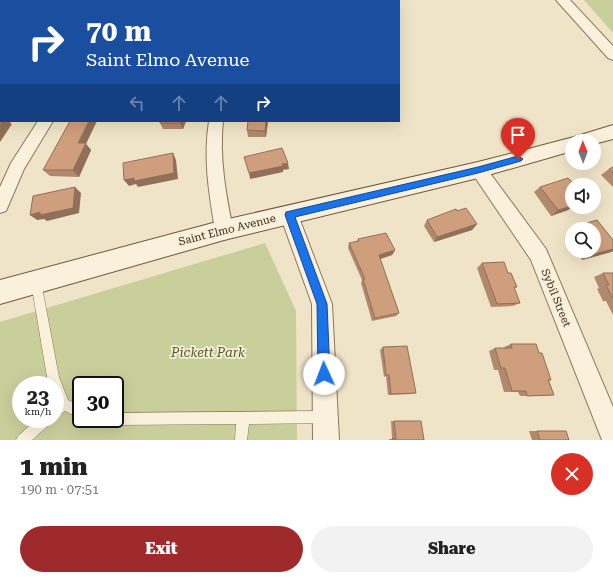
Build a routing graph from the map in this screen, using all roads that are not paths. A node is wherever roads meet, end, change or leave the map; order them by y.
1 (563, 0) edge
2 (613, 56) edge
3 (45, 122) edge
4 (216, 122) edge
5 (613, 132) edge
6 (601, 135) edge
7 (565, 146) edge
8 (478, 170) junction
9 (0, 206) edge
10 (289, 215) junction
11 (224, 230) junction
12 (36, 282) junction
13 (0, 292) edge
14 (53, 376) edge
15 (326, 417) junction
16 (124, 418) edge
17 (243, 418) junction
18 (36, 428) edge
19 (613, 437) edge
20 (22, 440) edge
21 (241, 440) edge
22 (326, 440) edge

1 - 2 main road
3 - 9 street
4 - 11 street
5 - 6 main road
7 - 8 main road, Saint Elmo Avenue
8 - 10 main road, Saint Elmo Avenue
8 - 19 street, Sybil Street
10 - 11 main road, Saint Elmo Avenue
10 - 15 street
11 - 12 main road, Saint Elmo Avenue
12 - 13 main road, Saint Elmo Avenue
12 - 14 lane
15 - 17 lane
15 - 22 street
16 - 17 lane
17 - 21 lane
18 - 20 lane

